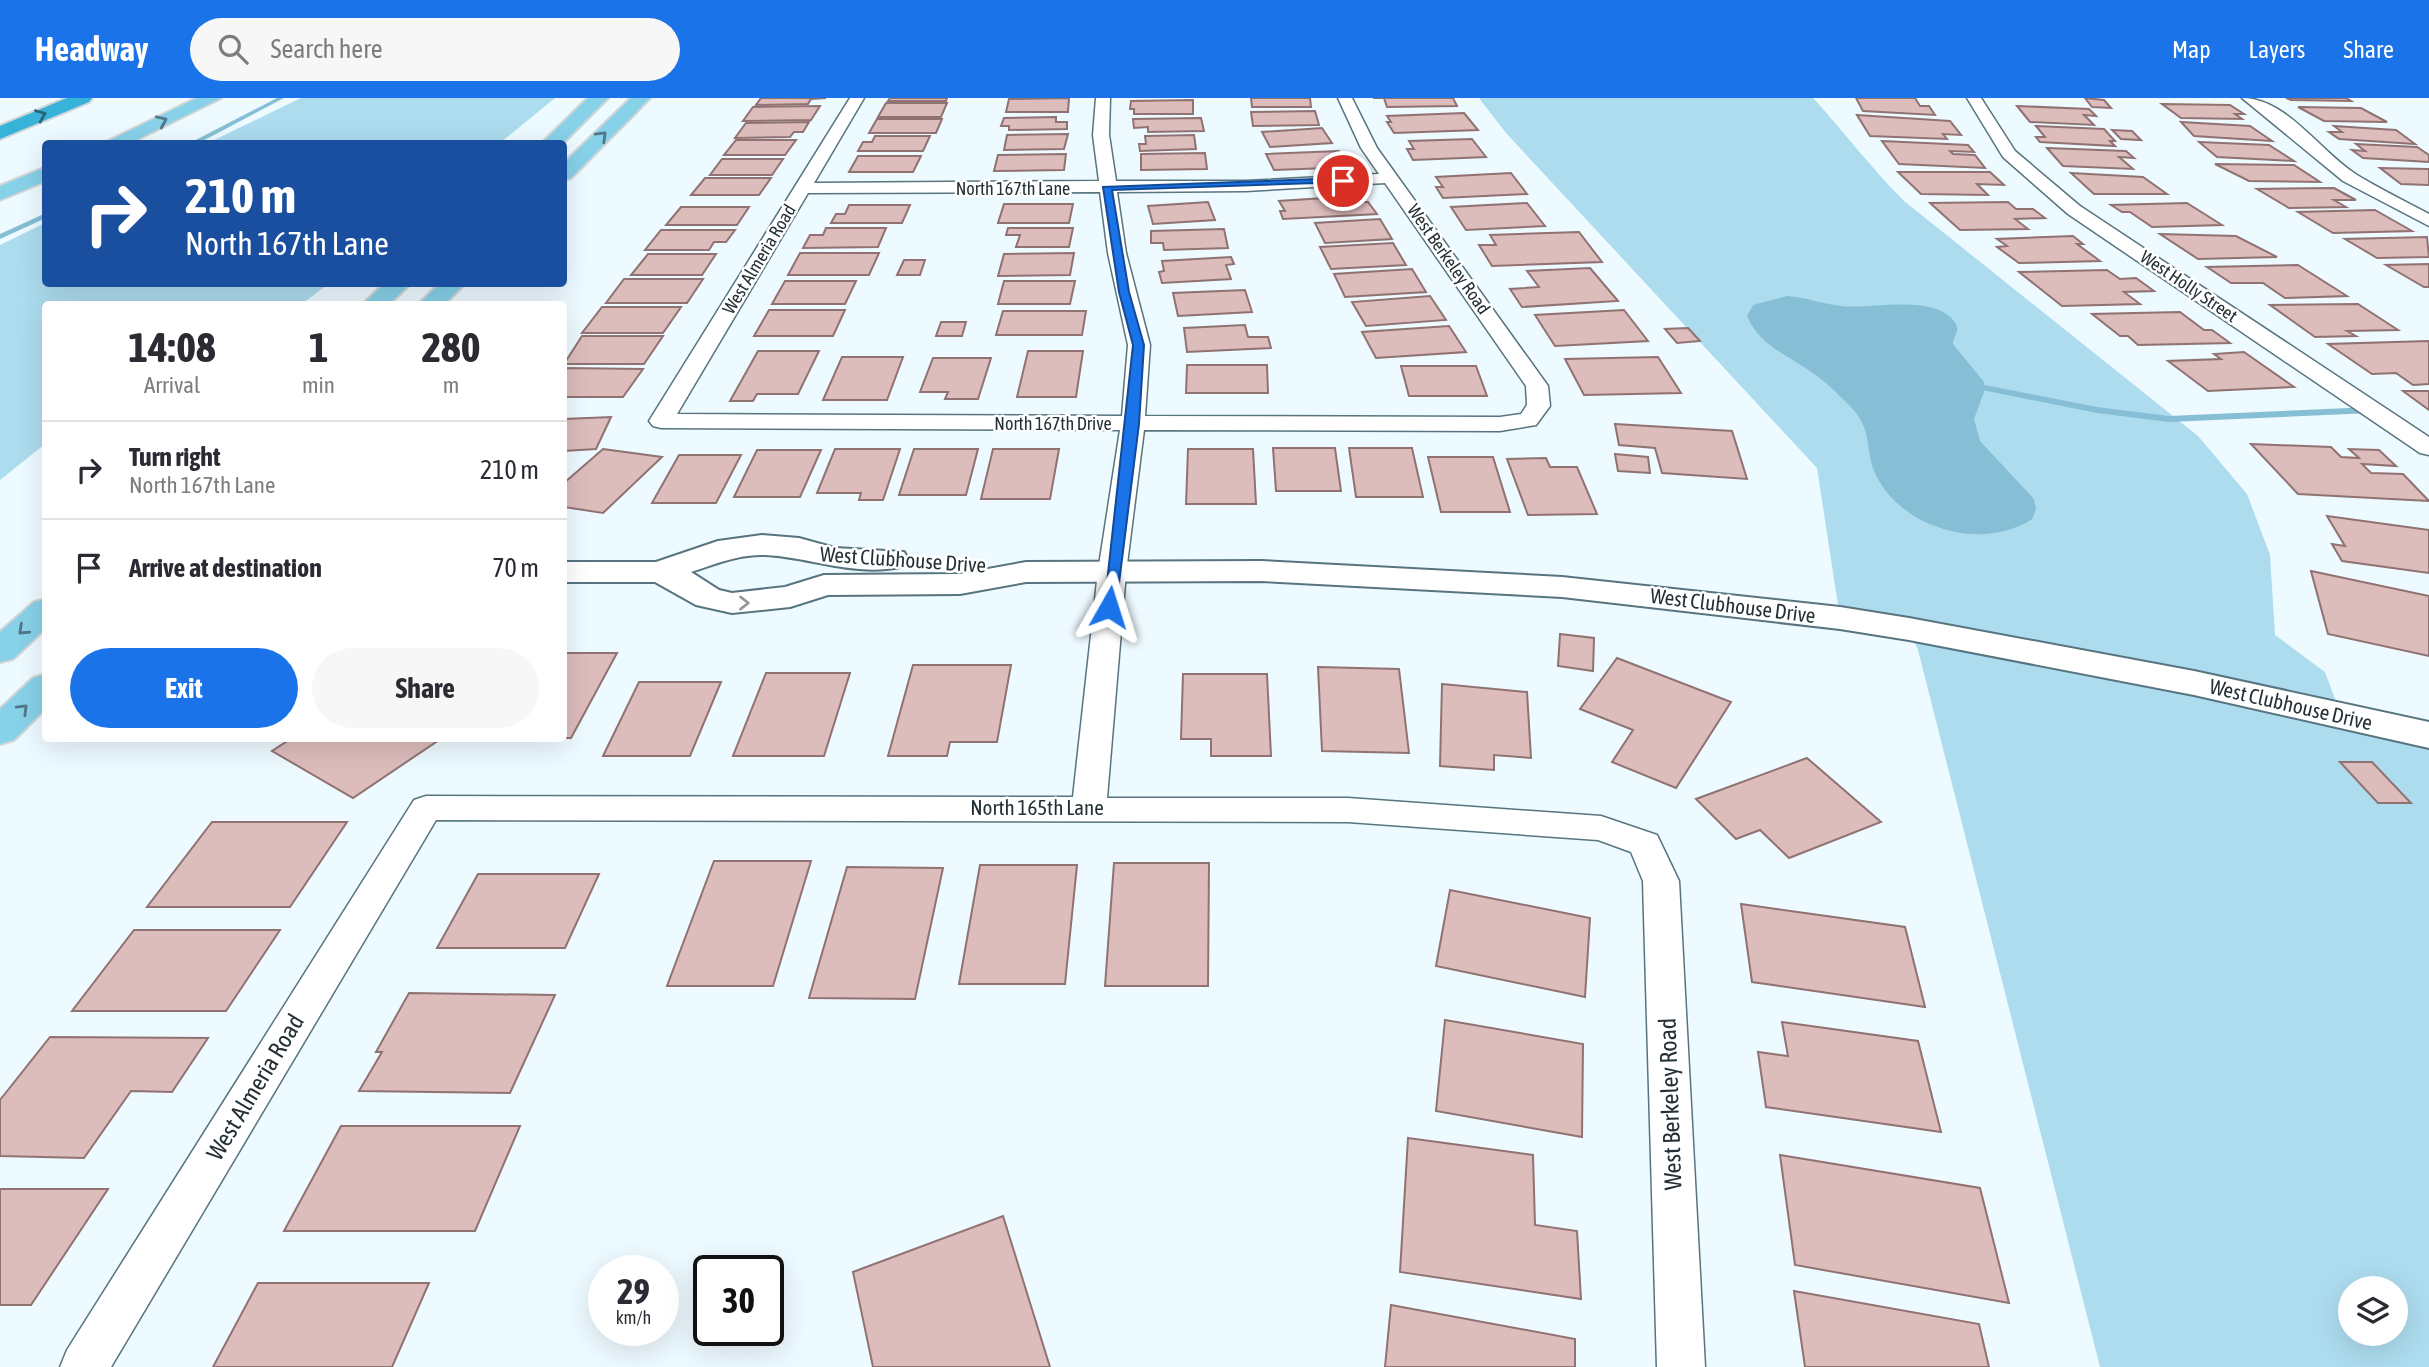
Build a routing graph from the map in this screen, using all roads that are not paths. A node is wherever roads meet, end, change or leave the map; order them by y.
1 (82, 98) edge
2 (212, 98) edge
3 (599, 98) edge
4 (641, 98) edge
5 (857, 98) edge
6 (1103, 98) edge
7 (1345, 98) edge
8 (1974, 98) edge
9 (2249, 98) edge
10 (0, 133) edge
11 (120, 140) edge
12 (554, 140) edge
13 (567, 171) edge
14 (42, 175) edge
15 (1391, 178) junction
16 (1108, 187) junction
17 (802, 188) junction
18 (0, 194) edge
19 (2429, 221) edge
20 (395, 287) edge
21 (449, 287) edge
22 (378, 301) edge
23 (434, 301) edge
24 (1528, 420) joint
25 (661, 421) joint
26 (1133, 424) junction
27 (2429, 448) edge
28 (829, 571) junction
29 (567, 572) edge
30 (1112, 572) junction
31 (669, 576) junction
32 (42, 612) edge
33 (0, 651) edge
34 (42, 690) edge
35 (0, 731) edge
36 (2429, 735) edge
37 (1089, 807) junction
38 (426, 808) joint
39 (1645, 844) joint
40 (84, 1367) edge
41 (1681, 1367) edge

10 -> 1 highway
11 -> 2 main road
3 - 12 main road
13 -> 4 main road
5 - 17 street, West Almeria Road
6 - 16 street
7 - 15 street, West Berkeley Road
8 - 27 street, West Holly Street
9 - 19 street
14 - 18 main road
15 - 16 street, North 167th Lane
15 - 24 street, West Berkeley Road
16 - 17 street, North 167th Lane
16 - 26 street
17 - 25 street, West Almeria Road
20 - 22 main road
21 - 23 main road
24 - 26 street, North 167th Drive
25 - 26 street, North 167th Drive
26 - 30 street
28 - 30 street, West Clubhouse Drive
31 -> 28 street, West Clubhouse Drive
28 - 31 street, West Clubhouse Drive
29 - 31 street, West Clubhouse Drive
30 - 36 street, West Clubhouse Drive
30 - 37 street
32 -> 33 main road
35 -> 34 main road
37 - 38 street, North 165th Lane
37 - 39 street, North 165th Lane
38 - 40 street, West Almeria Road
39 - 41 street, West Berkeley Road

